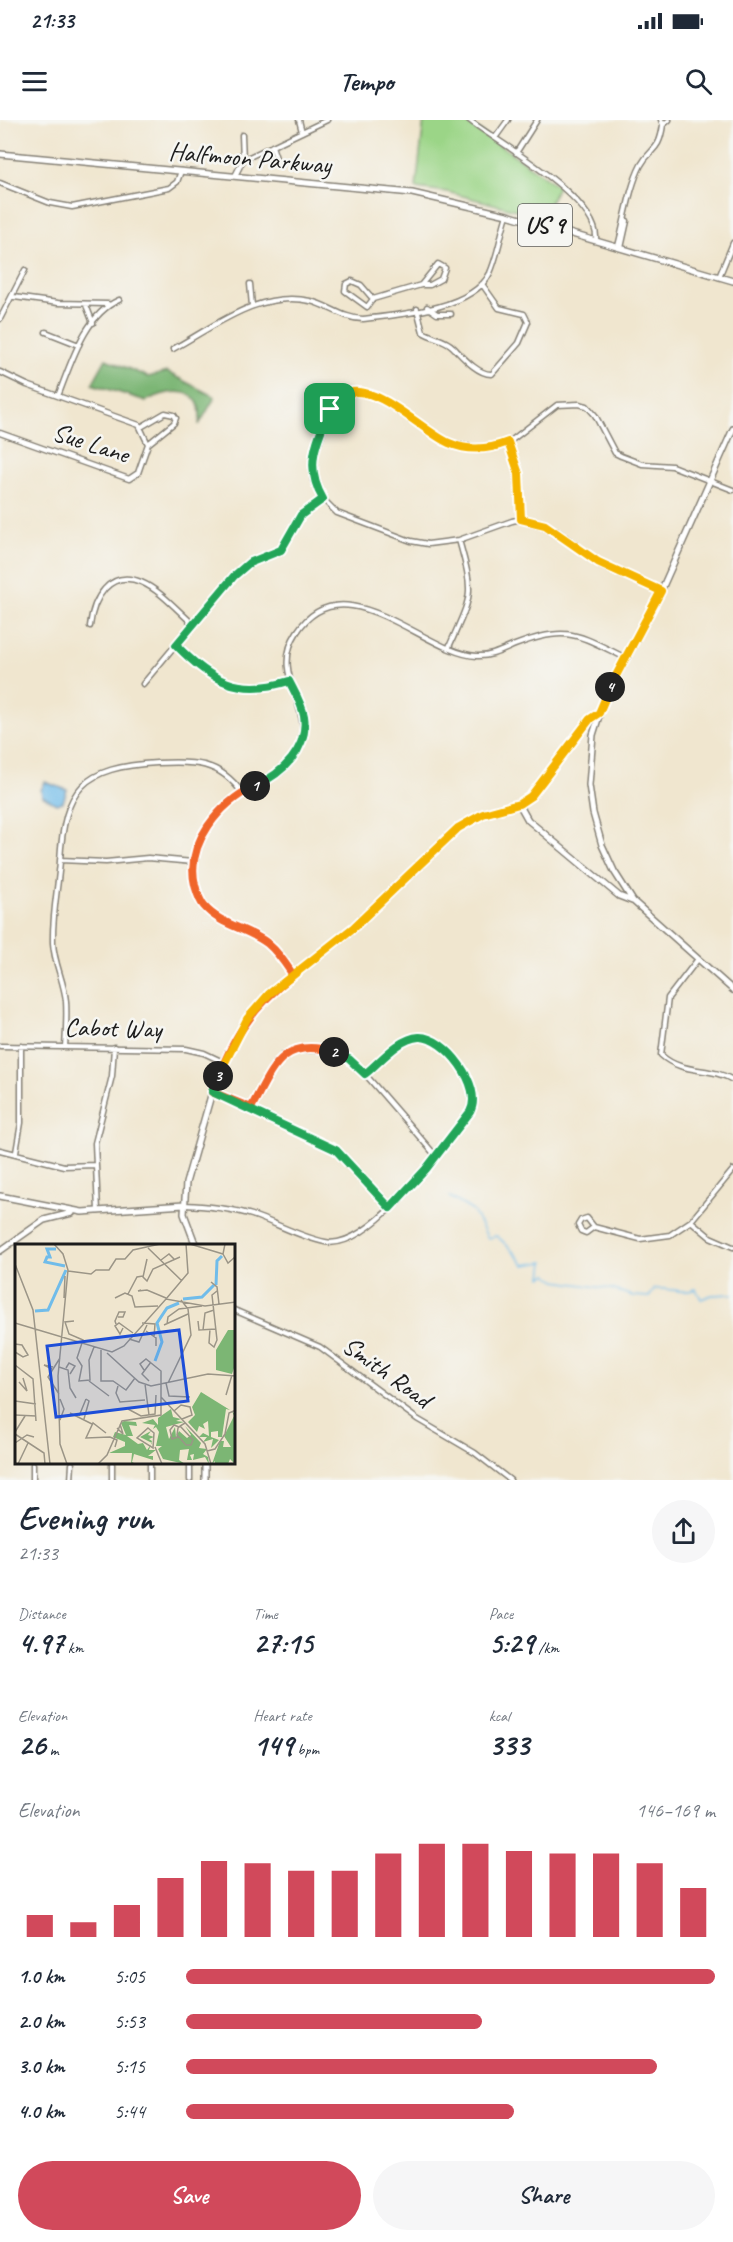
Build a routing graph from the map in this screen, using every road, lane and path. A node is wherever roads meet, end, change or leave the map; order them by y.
1 (299, 120) edge
2 (327, 120) edge
3 (469, 120) edge
4 (508, 120) edge
5 (537, 120) edge
6 (661, 120) edge
7 (669, 120) edge
8 (663, 125) junction
9 (302, 132) junction
10 (242, 135) dead end
11 (495, 138) junction
12 (272, 146) junction
13 (516, 153) junction
14 (0, 154) edge
15 (276, 158) dead end
16 (243, 159) junction
17 (181, 171) junction
18 (235, 176) junction
19 (0, 183) edge
20 (507, 215) junction
21 (596, 240) junction
22 (733, 243) edge
23 (620, 247) junction
24 (25, 270) dead end
25 (719, 277) junction
26 (733, 281) edge
27 (250, 284) dead end
28 (482, 284) junction
29 (421, 285) junction
30 (14, 297) junction
31 (374, 299) junction
32 (118, 300) dead end
33 (109, 304) junction
34 (86, 305) junction
35 (252, 306) junction
36 (427, 308) junction
37 (417, 309) junction
38 (451, 314) dead end
39 (0, 319) edge
40 (93, 323) junction
41 (46, 332) dead end
42 (79, 345) junction
43 (172, 350) dead end
44 (0, 372) edge
45 (58, 396) junction
46 (141, 428) junction
47 (733, 429) edge
48 (0, 434) edge
49 (508, 442) junction
50 (148, 444) junction
51 (711, 482) junction
52 (733, 490) edge
53 (323, 499) junction
54 (521, 519) junction
55 (459, 540) junction
56 (661, 591) junction
57 (193, 624) junction
58 (90, 626) dead end
59 (176, 645) junction
60 (449, 647) junction
61 (626, 658) junction
62 (289, 681) junction
63 (143, 684) dead end
64 (599, 713) junction
65 (242, 793) junction
66 (519, 804) junction
67 (60, 860) junction
68 (193, 862) junction
69 (633, 901) junction
70 (698, 959) junction
71 (293, 975) junction
72 (733, 990) edge
73 (0, 1046) edge
74 (21, 1046) junction
75 (65, 1047) junction
76 (114, 1047) junction
77 (223, 1062) junction
78 (365, 1074) junction
79 (733, 1080) edge
80 (212, 1092) junction
81 (251, 1108) junction
82 (0, 1150) edge
83 (16, 1152) junction
84 (436, 1156) junction
85 (95, 1165) junction
86 (733, 1170) edge
87 (0, 1196) edge
88 (184, 1205) junction
89 (390, 1208) junction
90 (98, 1211) junction
91 (74, 1212) junction
92 (691, 1221) junction
93 (594, 1227) junction
94 (195, 1244) edge
95 (733, 1247) edge
96 (0, 1251) edge
97 (236, 1311) edge
98 (72, 1465) edge
99 (71, 1480) edge
100 (510, 1480) edge

1 - 9 street
2 - 9 street
3 - 11 street
4 - 11 street
5 - 13 street
6 - 8 street
7 - 8 street
8 - 23 street
9 - 12 street
10 - 16 street
11 - 13 street
12 - 15 street
12 - 16 street
13 - 21 street
14 - 17 street, Halfmoon Parkway / US 9
16 - 18 street
17 - 18 street, Halfmoon Parkway / US 9
17 - 19 street
18 - 20 street, Halfmoon Parkway / US 9
20 - 21 street, US 9
20 - 28 street
21 - 23 street, US 9
22 - 25 street
23 - 25 street, US 9
24 - 30 street
25 - 26 street, US 9
27 - 35 street
28 - 36 street
28 - 37 street
29 - 29 street
29 - 31 street
30 - 34 street
30 - 39 street
31 - 31 street
32 - 33 street
33 - 34 street
33 - 40 street
34 - 40 street
35 - 37 street
35 - 43 street
36 - 37 street
36 - 38 street
40 - 42 street
41 - 42 street
42 - 45 street
44 - 45 street
45 - 46 street
46 - 50 street
46 - 50 street
47 - 51 street
48 - 50 street, Sue Lane
49 - 51 street
49 - 53 street
49 - 54 street
51 - 52 street
51 - 56 street
53 - 55 street
53 - 57 street
54 - 55 street
54 - 56 street
55 - 60 street
56 - 61 street
57 - 58 street
57 - 59 street
59 - 62 street
59 - 63 street
60 - 61 street
60 - 62 street
61 - 64 street
62 - 65 street
64 - 66 street
64 - 69 street
65 - 67 street
65 - 68 street
66 - 69 street
66 - 71 street
67 - 68 street
67 - 75 street
68 - 71 street
69 - 70 street
70 - 72 street
70 - 79 street
71 - 77 street
73 - 74 street, Cabot Way
74 - 75 street, Cabot Way
74 - 83 street
75 - 76 street, Cabot Way
76 - 77 street, Cabot Way
76 - 85 street
77 - 80 street
78 - 81 street
78 - 84 street
78 - 84 street
80 - 81 street
80 - 88 street
81 - 89 street
82 - 83 street
83 - 85 street
84 - 89 street
85 - 90 street
86 - 92 street
87 - 91 street
88 - 89 street
88 - 90 street
88 - 94 street
90 - 91 street
91 - 96 street
92 - 93 street
92 - 95 street
93 - 93 street
97 - 100 street, Smith Road
98 - 99 street

